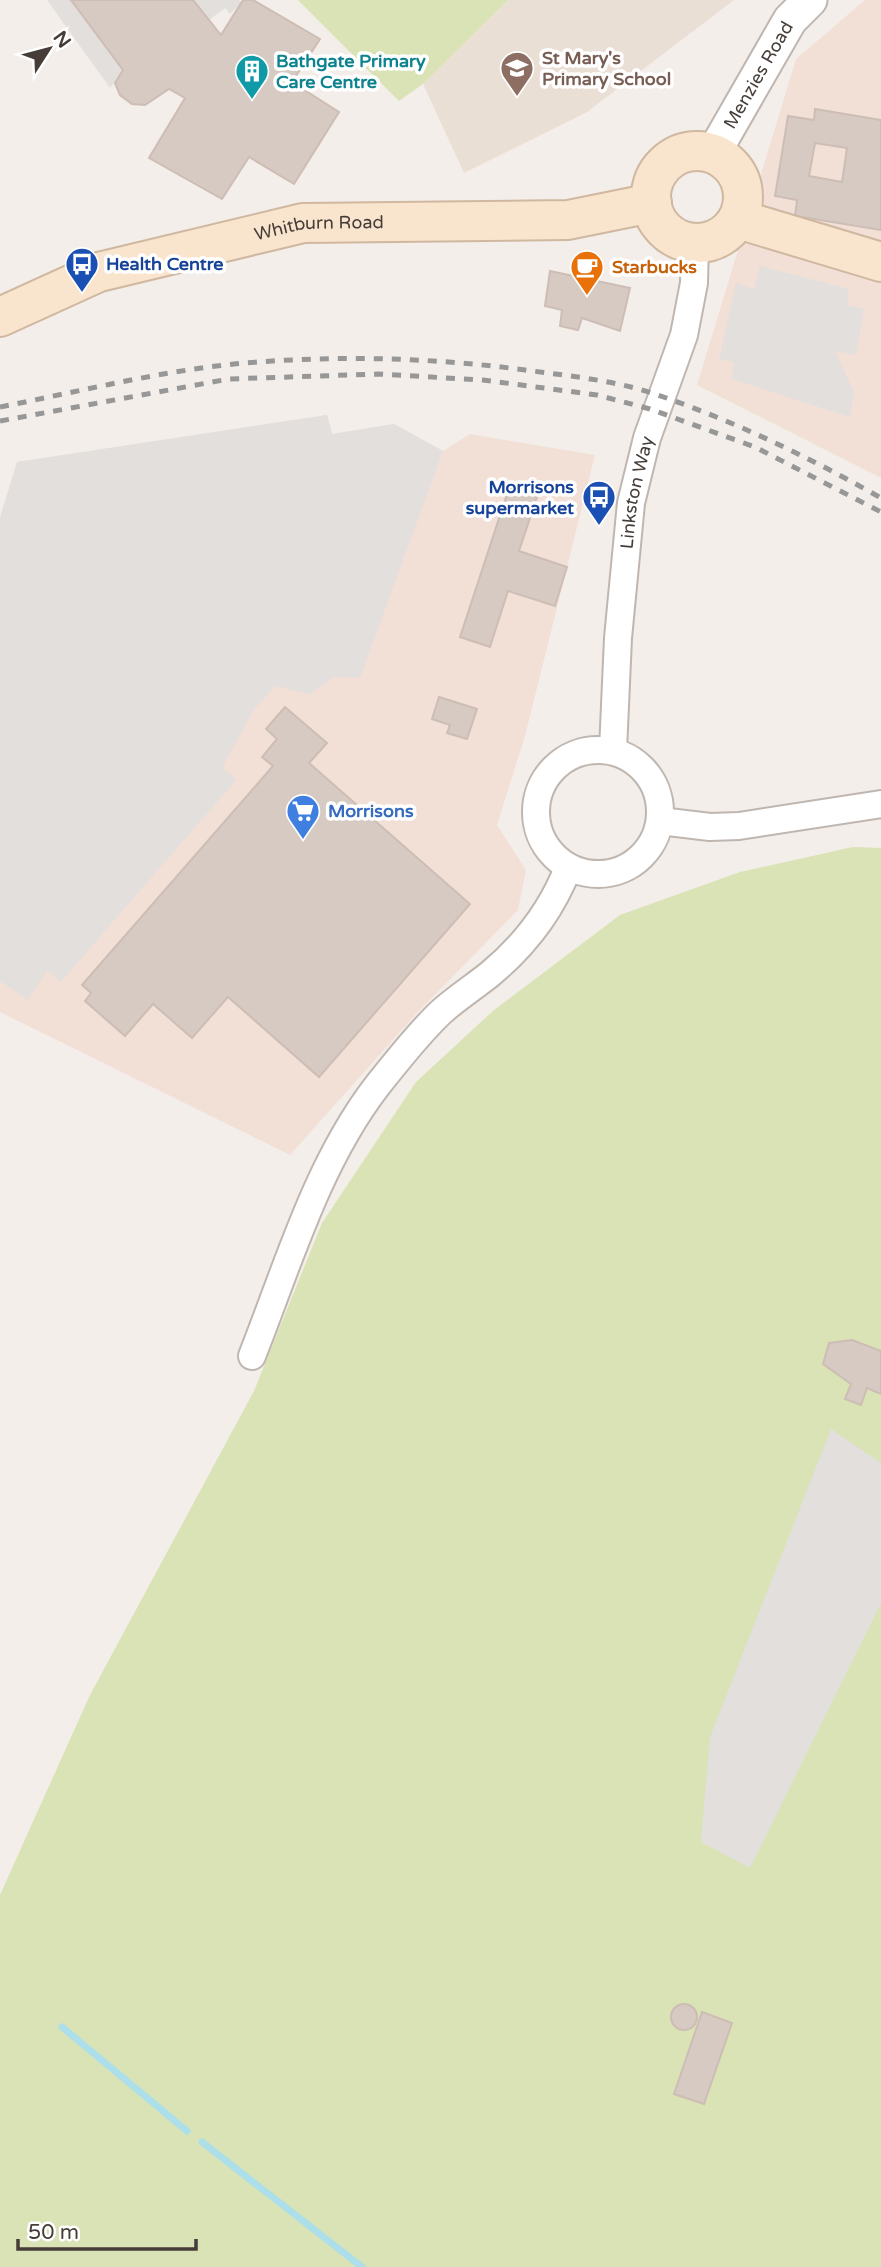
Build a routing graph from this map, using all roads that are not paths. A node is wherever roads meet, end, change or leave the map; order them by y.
1 (810, 0) edge
2 (713, 154) junction
3 (652, 203) junction
4 (738, 219) junction
5 (695, 243) junction
6 (881, 262) edge
7 (0, 317) edge
8 (613, 750) junction
9 (881, 804) edge
10 (660, 821) junction
11 (568, 867) junction
12 (252, 1356) dead end

1 - 2 street, Menzies Road
2 - 3 main road
2 - 4 main road
3 - 5 main road
3 - 7 main road, Whitburn Road
4 - 5 main road
4 - 6 main road
5 - 8 street, Linkston Way
8 - 10 street
8 - 11 street
9 - 10 street
10 - 11 street
11 - 12 street

